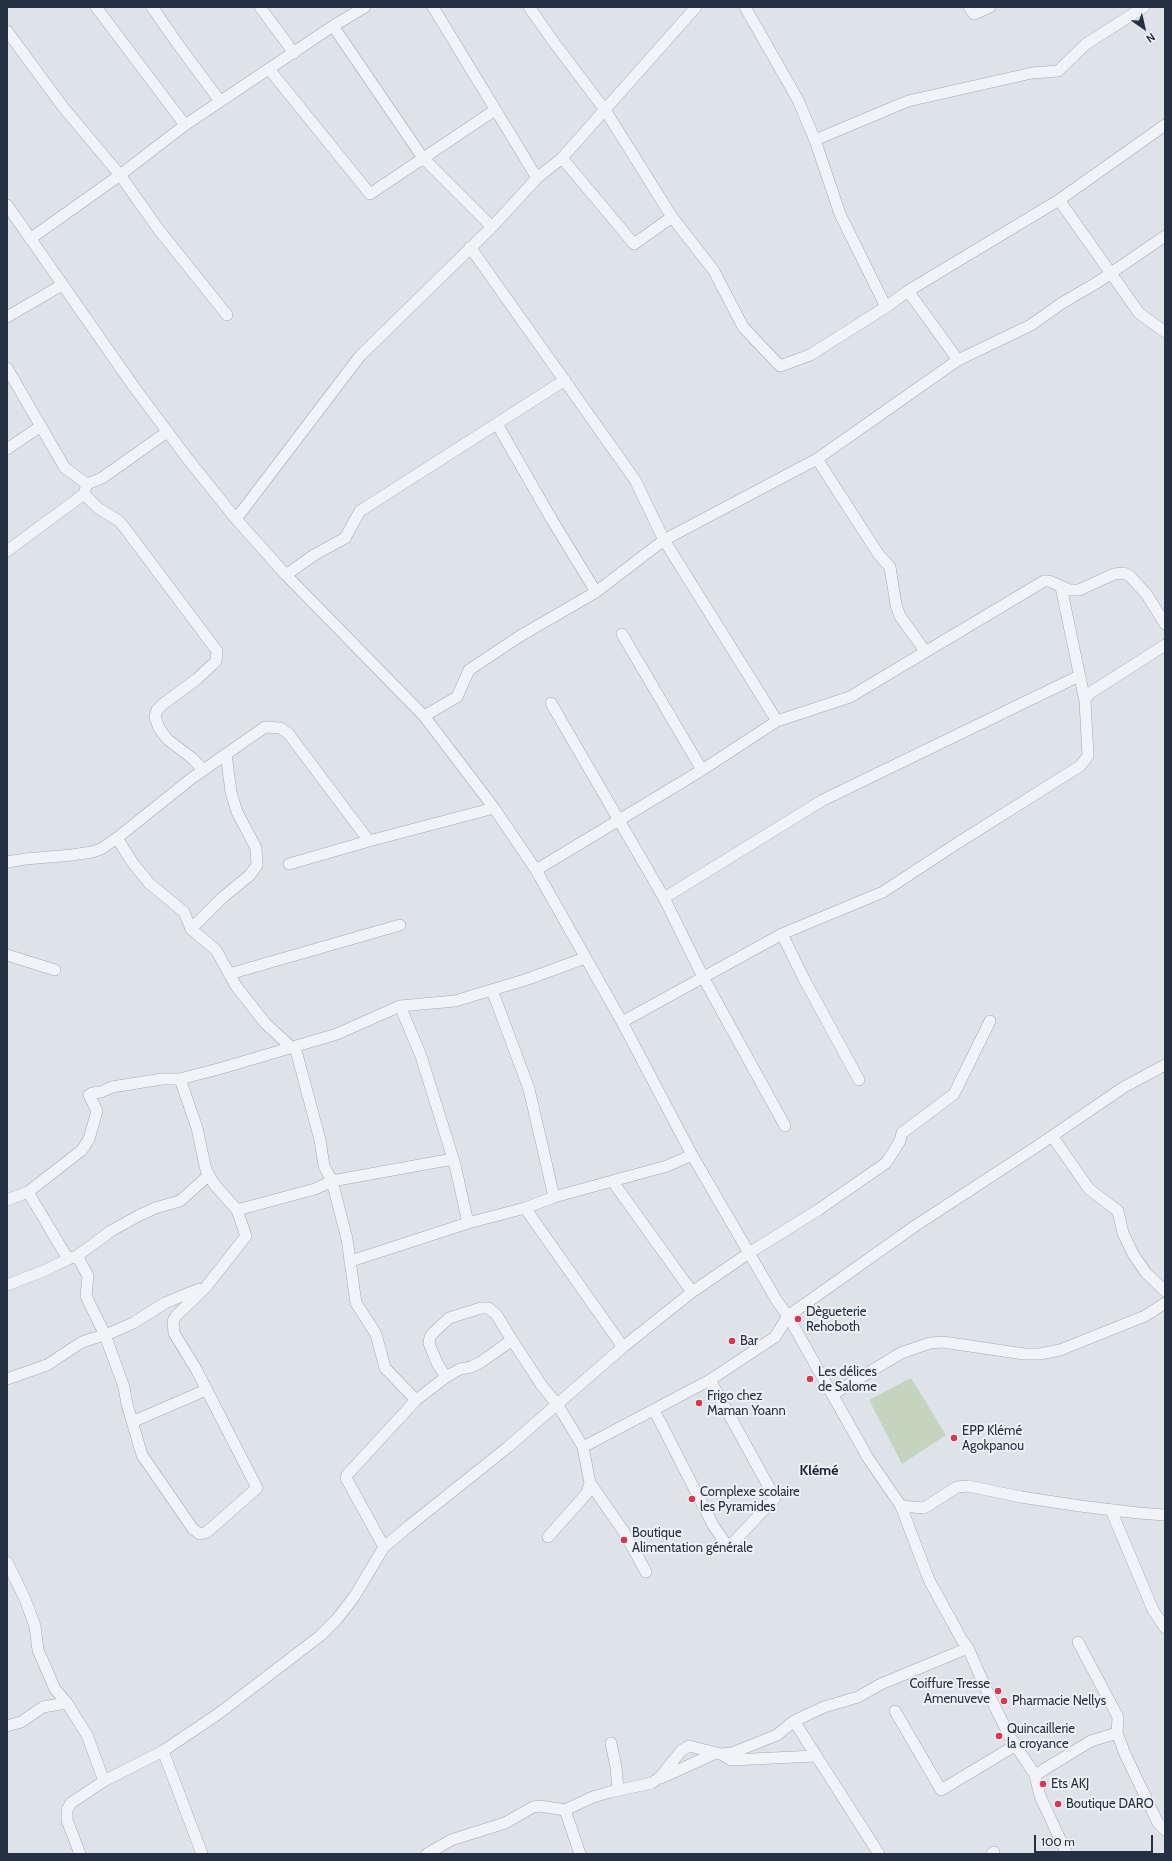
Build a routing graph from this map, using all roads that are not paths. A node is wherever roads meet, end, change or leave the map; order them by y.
1 (152, 7) edge
2 (260, 7) edge
3 (365, 7) edge
4 (433, 7) edge
5 (529, 7) edge
6 (696, 7) edge
7 (745, 7) edge
8 (969, 7) edge
9 (990, 7) edge
10 (1144, 7) edge
11 (99, 8) edge
12 (333, 26) junction
13 (7, 31) edge
14 (294, 53) junction
15 (269, 69) junction
16 (220, 101) junction
17 (495, 110) junction
18 (605, 110) junction
19 (185, 125) junction
20 (1165, 125) edge
21 (815, 140) junction
22 (423, 158) junction
23 (562, 158) junction
24 (120, 175) junction
25 (537, 178) junction
26 (1059, 200) junction
27 (7, 205) edge
28 (672, 217) junction
29 (492, 227) junction
30 (1165, 236) edge
31 (30, 239) junction
32 (470, 247) junction
33 (1111, 274) junction
34 (62, 285) junction
35 (908, 291) junction
36 (886, 307) junction
37 (227, 315) dead end
38 (7, 317) edge
39 (1165, 332) edge
40 (958, 360) junction
41 (7, 368) edge
42 (565, 380) junction
43 (497, 424) junction
44 (41, 426) junction
45 (167, 432) junction
46 (7, 449) edge
47 (817, 458) junction
48 (85, 489) junction
49 (236, 519) junction
50 (664, 540) junction
51 (7, 551) edge
52 (286, 575) junction
53 (1061, 587) junction
54 (596, 592) junction
55 (1165, 624) edge
56 (622, 634) dead end
57 (1165, 645) edge
58 (925, 651) junction
59 (1079, 676) junction
60 (1085, 702) junction
61 (551, 703) dead end
62 (424, 716) junction
63 (777, 720) junction
64 (226, 754) junction
65 (204, 770) junction
66 (702, 770) junction
67 (494, 808) junction
68 (619, 819) junction
69 (117, 838) junction
70 (369, 841) junction
71 (7, 862) edge
72 (289, 864) dead end
73 (536, 870) junction
74 (664, 898) junction
75 (400, 925) dead end
76 (191, 929) junction
77 (782, 934) junction
78 (7, 955) edge
79 (585, 958) junction
80 (55, 970) dead end
81 (229, 974) junction
82 (703, 977) junction
83 (492, 990) junction
84 (400, 1006) junction
85 (990, 1020) dead end
86 (622, 1022) junction
87 (293, 1048) junction
88 (1165, 1064) edge
89 (180, 1079) junction
90 (859, 1080) dead end
91 (785, 1126) dead end
92 (1052, 1136) junction
93 (692, 1155) junction
94 (453, 1159) junction
95 (209, 1175) junction
96 (332, 1181) junction
97 (613, 1182) junction
98 (28, 1192) junction
99 (554, 1197) junction
100 (7, 1200) edge
101 (525, 1208) junction
102 (236, 1210) junction
103 (468, 1223) junction
104 (749, 1253) junction
105 (72, 1258) junction
106 (351, 1261) junction
107 (7, 1285) edge
108 (206, 1287) junction
109 (1165, 1291) edge
110 (692, 1292) junction
111 (1165, 1303) edge
112 (788, 1316) junction
113 (104, 1335) junction
114 (512, 1340) junction
115 (623, 1347) junction
116 (446, 1377) junction
117 (7, 1379) edge
118 (710, 1380) junction
119 (206, 1390) junction
120 (833, 1394) junction
121 (416, 1400) junction
122 (557, 1404) junction
123 (654, 1410) junction
124 (132, 1422) junction
125 (583, 1447) junction
126 (590, 1484) junction
127 (901, 1506) junction
128 (1111, 1510) junction
129 (1165, 1515) edge
130 (548, 1537) dead end
131 (384, 1547) junction
132 (7, 1562) edge
133 (646, 1572) dead end
134 (1165, 1628) edge
135 (1078, 1642) dead end
136 (968, 1648) junction
137 (67, 1703) junction
138 (895, 1710) dead end
139 (794, 1721) junction
140 (7, 1726) edge
141 (1117, 1733) junction
142 (611, 1743) dead end
143 (1016, 1745) junction
144 (163, 1751) junction
145 (718, 1754) junction
146 (816, 1756) junction
147 (1035, 1775) junction
148 (657, 1780) junction
149 (104, 1781) junction
150 (618, 1790) junction
151 (565, 1810) junction
152 (1165, 1830) edge
153 (80, 1854) edge
154 (202, 1854) edge
155 (427, 1854) edge
156 (580, 1854) edge
157 (879, 1854) edge
158 (1067, 1854) edge

1 - 16 street
2 - 14 street
3 - 12 street
4 - 17 street
5 - 18 street
6 - 18 street
7 - 21 street
8 - 9 street
10 - 21 street
11 - 19 street
12 - 14 street
12 - 22 street
13 - 24 street
14 - 15 street
15 - 16 street
15 - 22 street
16 - 19 street
17 - 22 street
17 - 25 street
18 - 23 street
18 - 28 street
19 - 24 street
20 - 26 street
21 - 36 street
22 - 29 street
23 - 25 street
23 - 28 street
24 - 31 street
24 - 37 street
25 - 29 street
26 - 33 street
26 - 35 street
27 - 31 street
28 - 36 street
29 - 32 street
30 - 33 street
31 - 34 street
32 - 42 street
32 - 49 street
33 - 39 street
33 - 40 street
34 - 38 street
34 - 45 street
35 - 36 street
35 - 40 street
40 - 47 street
41 - 44 street
42 - 43 street
42 - 50 street
43 - 52 street
43 - 54 street
44 - 46 street
44 - 48 street
45 - 48 street
45 - 49 street
47 - 50 street
47 - 58 street
48 - 51 street
48 - 65 street
49 - 52 street
50 - 54 street
50 - 63 street
52 - 62 street
53 - 55 street
53 - 58 street
53 - 59 street
54 - 62 street
56 - 66 street
57 - 60 street
58 - 63 street
59 - 60 street
59 - 74 street
60 - 77 street
61 - 68 street
62 - 67 street
63 - 66 street
64 - 65 street
64 - 70 street
64 - 76 street
65 - 69 street
66 - 68 street
67 - 70 street
67 - 73 street
68 - 73 street
68 - 74 street
69 - 71 street
69 - 76 street
70 - 72 street
73 - 79 street
74 - 82 street
75 - 81 street
76 - 81 street
77 - 82 street
77 - 90 street
78 - 80 street
79 - 83 street
79 - 86 street
81 - 87 street
82 - 86 street
82 - 91 street
83 - 84 street
83 - 99 street
84 - 87 street
84 - 94 street
85 - 104 street
86 - 93 street
87 - 89 street
87 - 96 street
88 - 92 street
89 - 95 street
89 - 98 street
92 - 109 street
92 - 112 street
93 - 97 street
93 - 104 street
94 - 96 street
94 - 103 street
95 - 102 street
95 - 105 street
96 - 102 street
96 - 106 street
97 - 99 street
97 - 110 street
98 - 100 street
98 - 105 street
99 - 101 street
101 - 103 street
101 - 115 street
102 - 108 street
103 - 106 street
104 - 110 street
104 - 112 street
105 - 107 street
105 - 113 street
106 - 121 street
108 - 113 street
108 - 119 street
110 - 115 street
111 - 120 street
112 - 118 street
112 - 120 street
113 - 117 street
113 - 124 street
114 - 116 street
114 - 116 street
114 - 122 street
115 - 122 street
116 - 121 street
118 - 123 street
118 - 123 street
119 - 124 street
119 - 124 street
120 - 127 street
121 - 131 street
122 - 125 street
122 - 131 street
123 - 125 street
125 - 126 street
126 - 130 street
126 - 133 street
127 - 128 street
127 - 136 street
128 - 129 street
128 - 134 street
131 - 144 street
132 - 137 street
135 - 141 street
136 - 139 street
136 - 143 street
137 - 140 street
137 - 149 street
138 - 143 street
139 - 145 street
139 - 146 street
141 - 147 street
141 - 152 street
142 - 150 street
143 - 147 street
144 - 149 street
144 - 154 street
145 - 146 street
145 - 148 street
145 - 148 street
146 - 157 street
147 - 158 street
148 - 150 street
149 - 153 street
150 - 151 street
151 - 155 street
151 - 156 street

